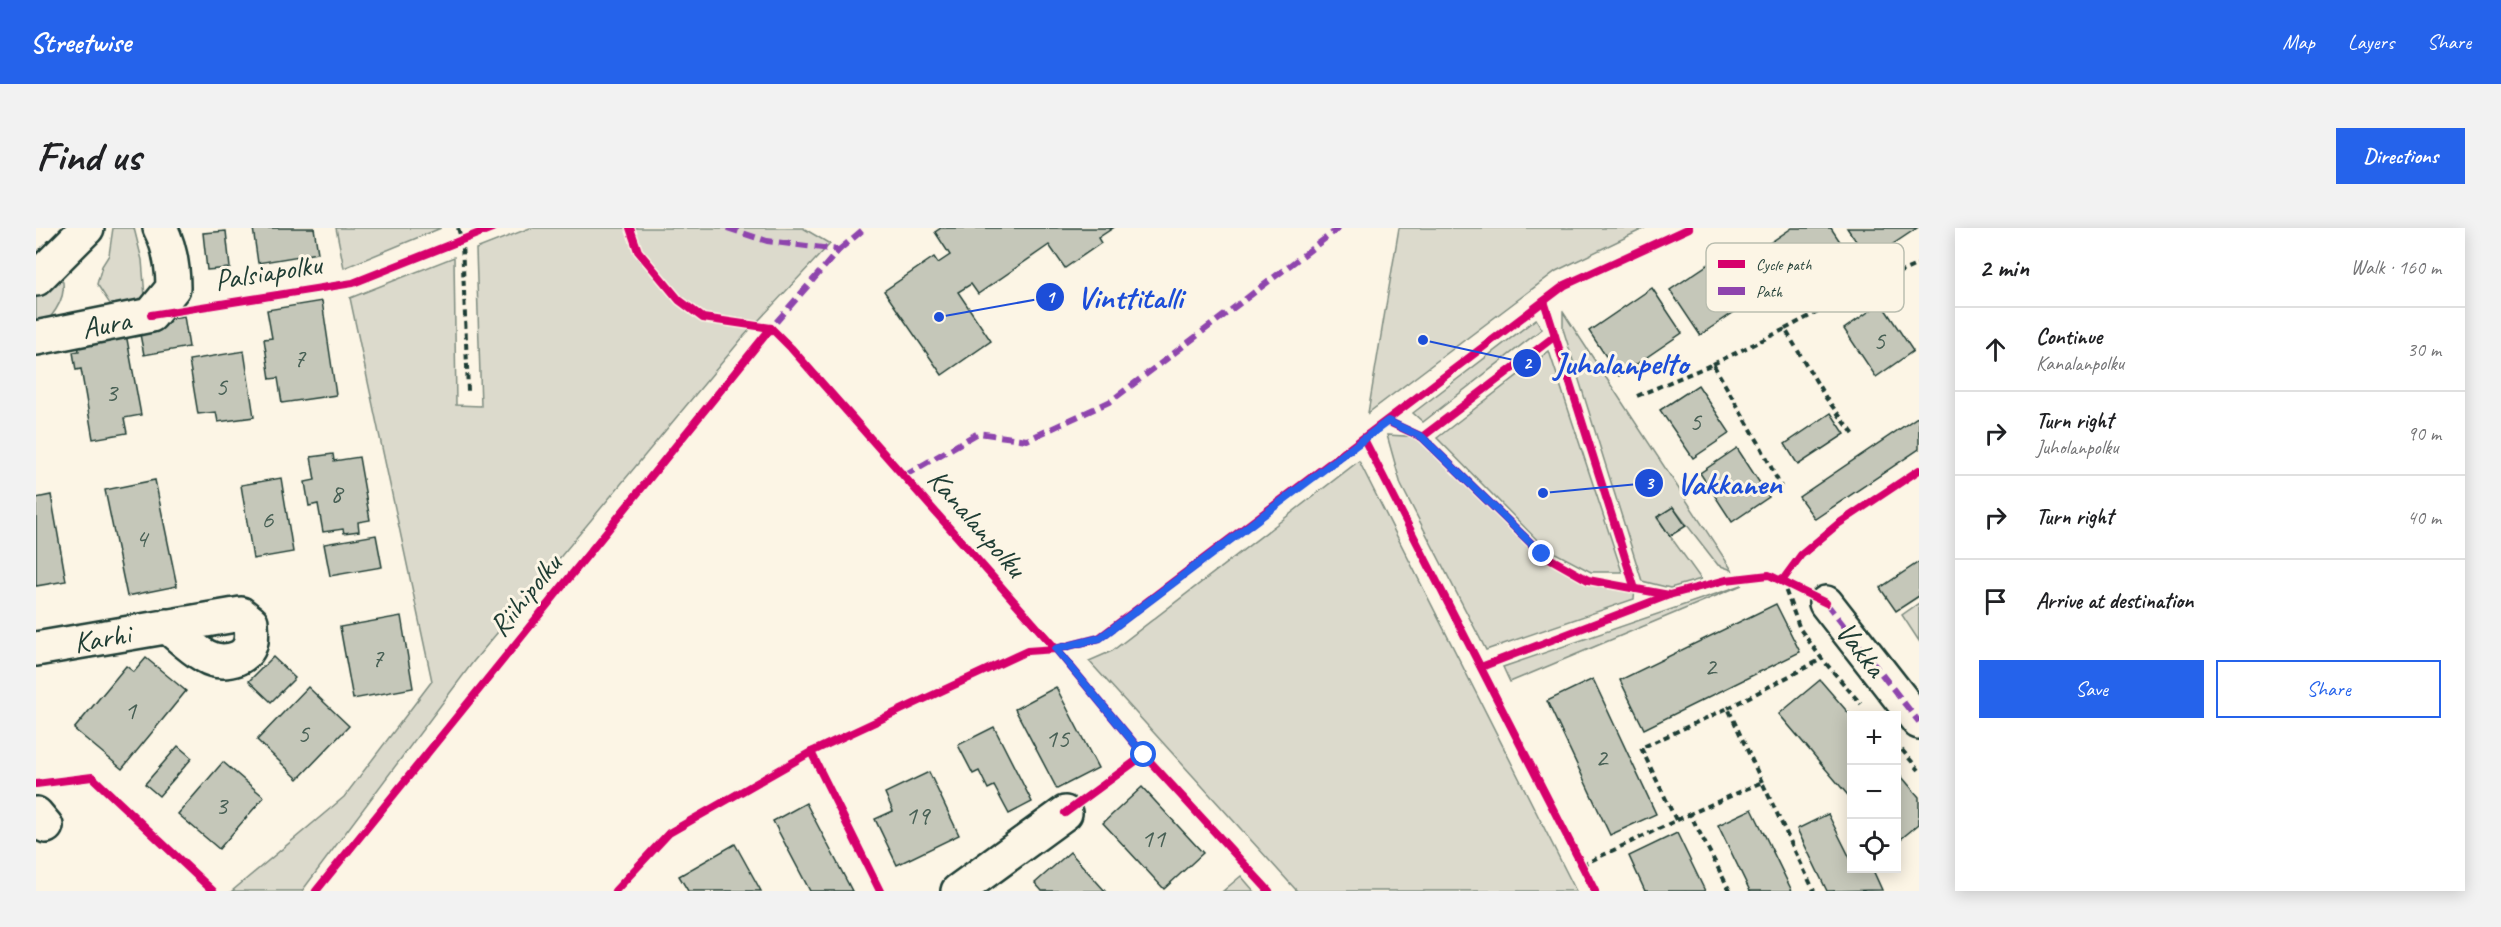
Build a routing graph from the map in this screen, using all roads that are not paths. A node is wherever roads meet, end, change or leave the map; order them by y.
1 (87, 228) edge
2 (160, 228) edge
3 (36, 279) edge
4 (36, 338) edge
5 (1826, 603) road end
6 (167, 626) dead end
7 (36, 649) edge
8 (1919, 722) edge
9 (1065, 813) dead end
10 (958, 891) edge

1 - 3 street
2 - 4 street, Aura
5 - 8 street, Vakka
6 - 7 street, Karhi
9 - 10 street

